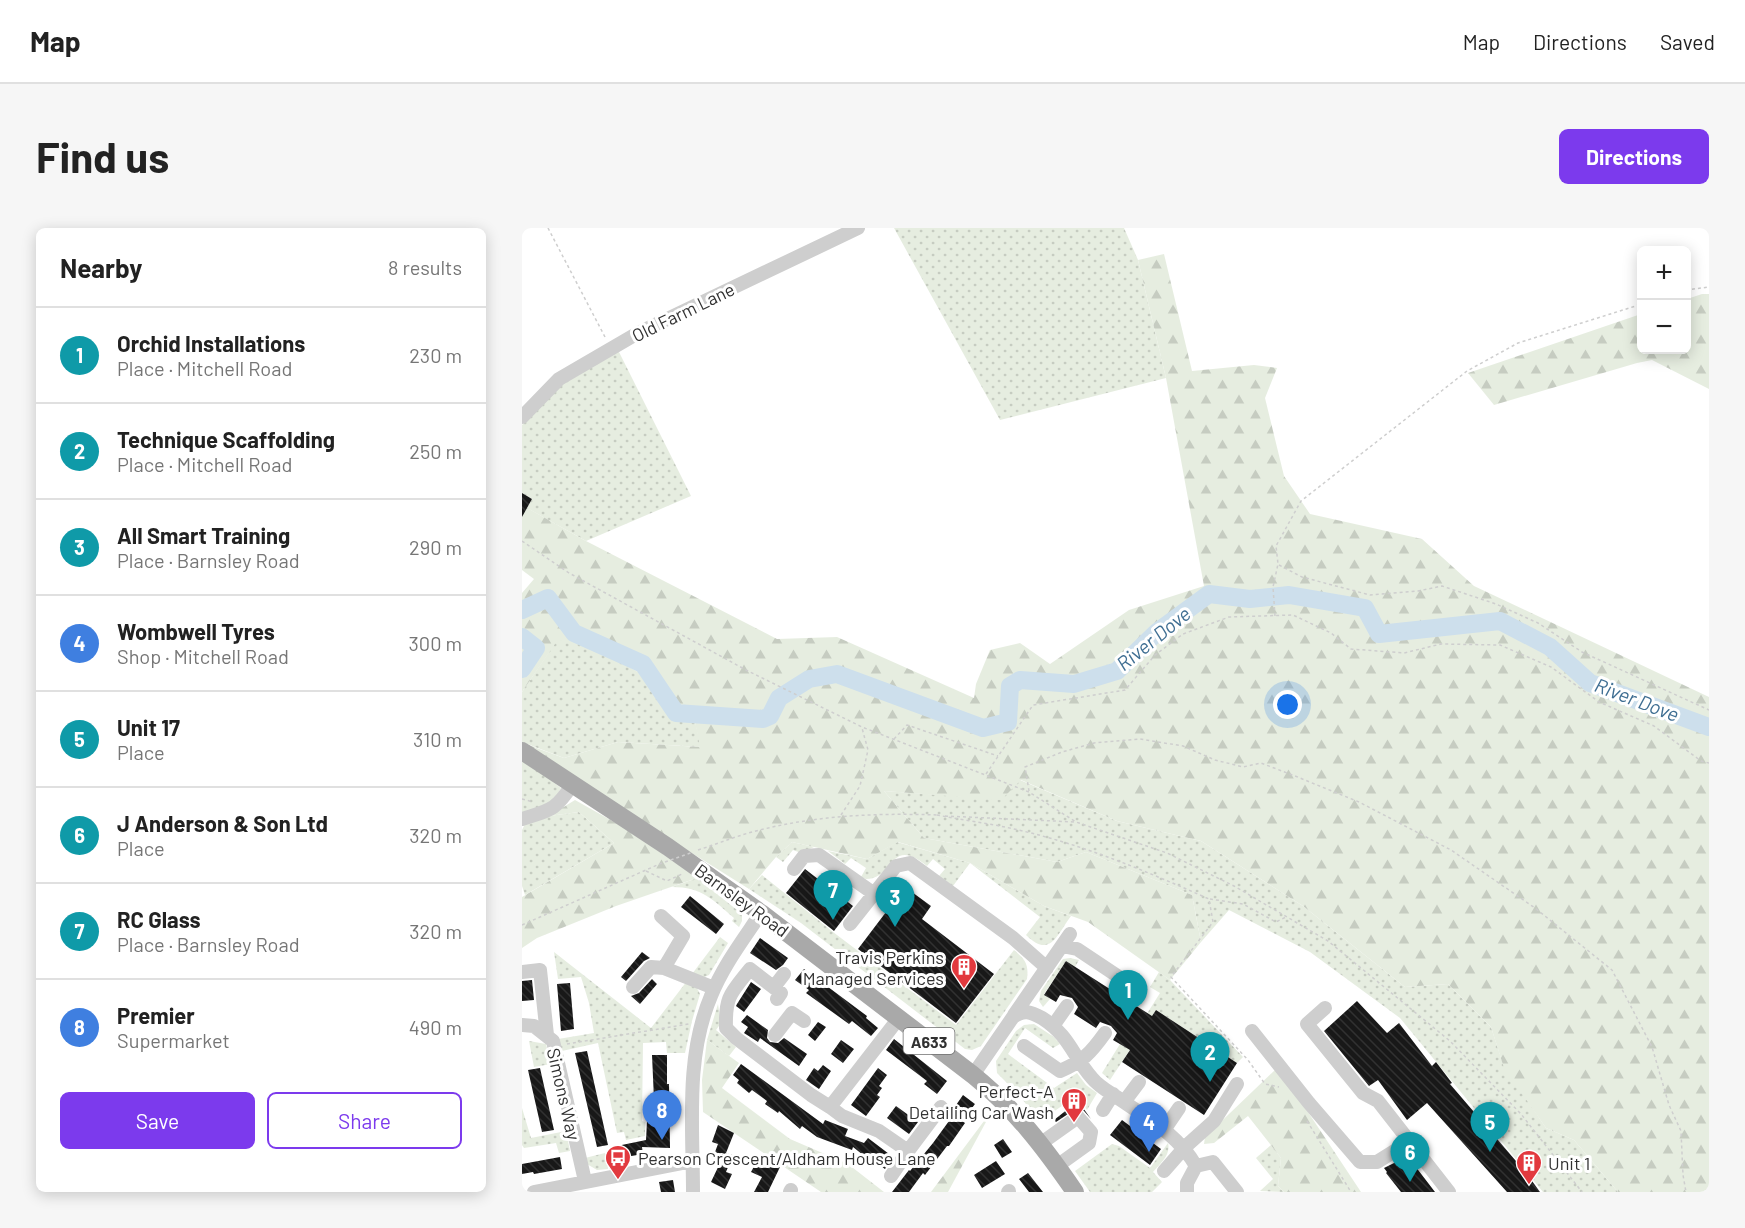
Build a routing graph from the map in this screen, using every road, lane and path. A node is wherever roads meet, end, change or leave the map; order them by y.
1 (548, 228) edge
2 (858, 228) edge
3 (1709, 287) edge
4 (1691, 289) edge
5 (1637, 305) edge
6 (612, 348) junction
7 (522, 417) edge
8 (522, 541) edge
9 (1278, 564) junction
10 (1275, 616) junction
11 (1709, 710) edge
12 (862, 727) junction
13 (894, 740) junction
14 (522, 752) edge
15 (999, 757) junction
16 (1709, 763) edge
17 (986, 775) junction
18 (572, 785) junction
19 (1029, 792) junction
20 (937, 815) junction
21 (840, 816) junction
22 (522, 819) edge
23 (1076, 822) junction
24 (695, 860) junction
25 (794, 869) dead end
26 (645, 870) junction
27 (873, 893) junction
28 (1209, 899) junction
29 (761, 913) junction
30 (662, 916) dead end
31 (1287, 916) junction
32 (850, 924) dead end
33 (522, 925) edge
34 (664, 968) junction
35 (1047, 968) junction
36 (522, 972) edge
37 (784, 974) dead end
38 (1122, 979) dead end
39 (633, 987) dead end
40 (714, 988) junction
41 (1067, 1006) dead end
42 (1325, 1008) dead end
43 (1013, 1017) junction
44 (899, 1018) junction
45 (804, 1021) dead end
46 (701, 1022) junction
47 (522, 1025) edge
48 (1053, 1026) junction
49 (1252, 1031) dead end
50 (1105, 1034) dead end
51 (551, 1040) junction
52 (1024, 1046) dead end
53 (759, 1055) junction
54 (1081, 1062) junction
55 (973, 1075) junction
56 (1139, 1082) dead end
57 (1237, 1084) dead end
58 (1281, 1088) dead end
59 (1118, 1098) junction
60 (831, 1107) junction
61 (941, 1107) dead end
62 (1179, 1108) dead end
63 (1103, 1110) dead end
64 (1305, 1116) dead end
65 (1164, 1130) junction
66 (1409, 1143) junction
67 (1040, 1144) junction
68 (1185, 1147) junction
69 (908, 1151) junction
70 (693, 1161) junction
71 (1057, 1166) junction
72 (1196, 1166) junction
73 (1164, 1171) dead end
74 (891, 1176) dead end
75 (585, 1181) junction
76 (534, 1192) edge
77 (693, 1192) edge
78 (1075, 1192) edge
79 (1187, 1192) edge
80 (1238, 1192) edge
81 (1351, 1192) edge
82 (1449, 1192) edge
83 (1582, 1192) edge
84 (1686, 1192) edge

1 - 6 path
2 - 6 street, Old Farm Lane
3 - 4 path
5 - 9 path
6 - 7 street, Old Farm Lane
8 - 12 path
9 - 10 path
9 - 11 path
10 - 15 path
10 - 16 path
12 - 13 path
12 - 21 path
13 - 15 path
13 - 17 path
14 - 18 main road, Barnsley Road / A633
15 - 17 path
17 - 19 path
18 - 22 street
18 - 24 main road, Barnsley Road / A633
19 - 23 path
19 - 84 path
20 - 21 path
20 - 23 path
20 - 28 path
21 - 24 path
23 - 31 path
24 - 26 path, bridge
24 - 26 path
24 - 29 main road, Barnsley Road / A633
25 - 27 street
26 - 33 path
27 - 32 street
27 - 35 street
28 - 31 path
28 - 58 path
29 - 40 street
29 - 44 main road, Barnsley Road / A633
30 - 34 street
31 - 83 path
34 - 39 street
34 - 40 street
35 - 38 street
35 - 43 street
36 - 51 street
37 - 53 street
40 - 46 street
41 - 48 street
42 - 66 street
43 - 48 street
43 - 55 street
44 - 55 main road, Barnsley Road / A633
44 - 60 street
45 - 53 street
46 - 51 path
46 - 70 street
47 - 51 street, Simons Way
48 - 54 street
49 - 66 street
50 - 54 street
51 - 75 street, Simons Way
52 - 54 street
53 - 60 street
54 - 59 street
55 - 67 main road, Barnsley Road / A633
56 - 59 street
57 - 68 street
59 - 63 street
59 - 65 street
60 - 69 street
61 - 69 street
62 - 65 street
64 - 81 path
65 - 68 street
66 - 82 street
67 - 71 main road, Barnsley Road / A633
67 - 71 street
68 - 72 street
68 - 73 street
69 - 74 street
70 - 75 street
70 - 77 street
71 - 78 main road, Barnsley Road / A633
72 - 79 street
72 - 80 street
75 - 76 street

